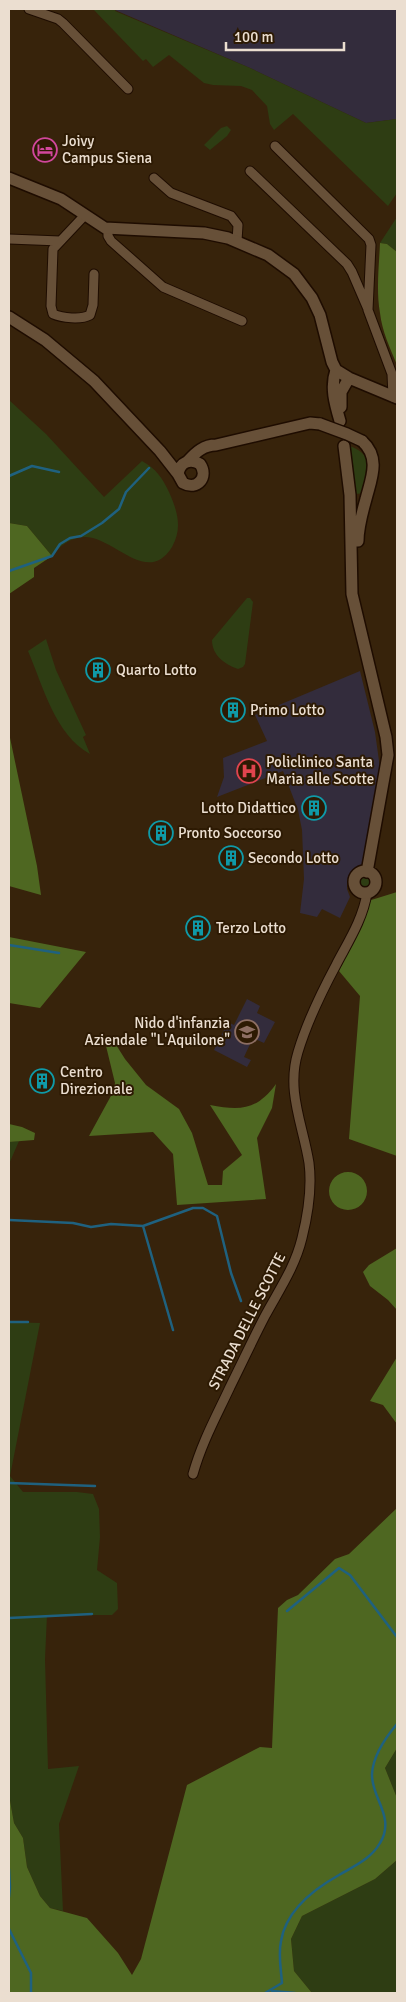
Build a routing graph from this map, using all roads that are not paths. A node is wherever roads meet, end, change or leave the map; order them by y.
1 (29, 9) edge
2 (128, 89) dead end
3 (275, 146) dead end
4 (250, 171) dead end
5 (9, 178) edge
6 (154, 178) dead end
7 (85, 215) junction
8 (108, 229) junction
9 (9, 239) edge
10 (60, 241) junction
11 (237, 241) junction
12 (94, 274) dead end
13 (368, 310) junction
14 (9, 317) edge
15 (242, 321) dead end
16 (336, 370) junction
17 (348, 378) junction
18 (395, 397) edge
19 (216, 445) junction
20 (344, 446) dead end
21 (160, 451) junction
22 (186, 462) junction
23 (202, 468) junction
24 (178, 474) junction
25 (366, 499) junction
26 (351, 506) junction
27 (351, 574) junction
28 (367, 872) junction
29 (366, 893) junction
30 (194, 1474) dead end

1 - 2 street
3 - 13 street
4 - 13 street
5 - 7 street
6 - 11 street
7 - 8 street
7 - 10 street
8 - 11 street
8 - 15 street
9 - 10 street
10 - 12 street
11 - 16 street
13 - 18 street
14 - 21 street
16 - 17 street
16 - 17 street
17 - 18 street
19 - 22 street
19 - 23 street
19 - 25 street, bridge
20 - 26 street, STRADA DELLE SCOTTE
21 - 22 street
21 - 24 street
22 - 23 street
22 - 24 street
23 - 24 street
25 - 26 street
25 - 27 street
26 - 27 street, STRADA DELLE SCOTTE
27 - 28 street, STRADA DELLE SCOTTE
28 - 29 street, STRADA DELLE SCOTTE
28 - 29 street, STRADA DELLE SCOTTE
29 - 30 street, STRADA DELLE SCOTTE

